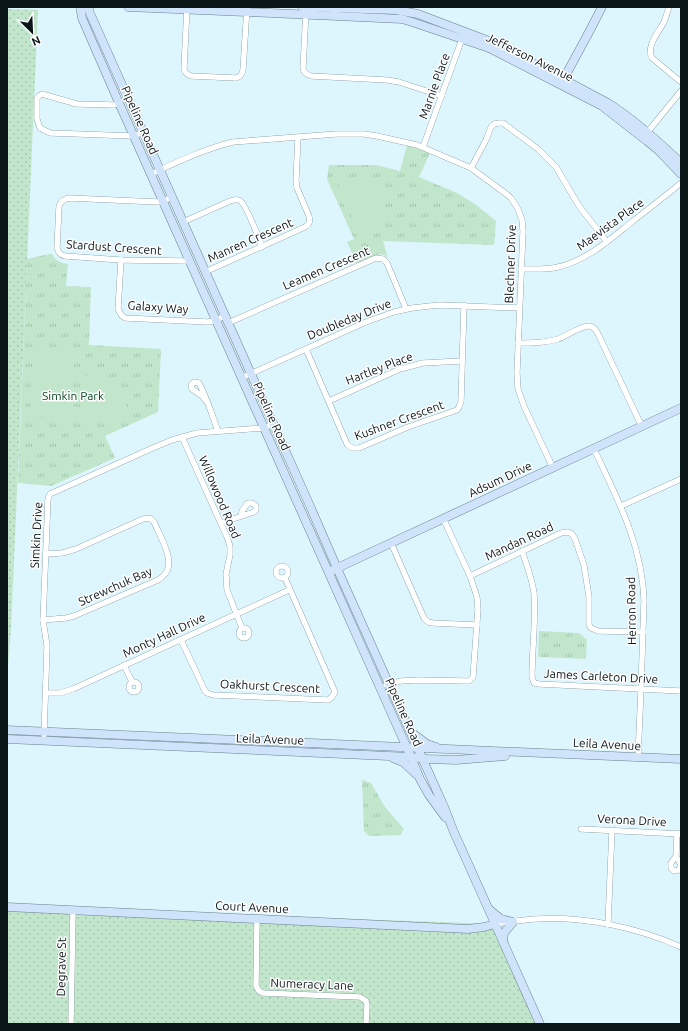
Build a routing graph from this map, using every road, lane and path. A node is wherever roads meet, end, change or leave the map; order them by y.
1 (80, 7) edge
2 (89, 7) edge
3 (128, 7) edge
4 (602, 7) edge
5 (669, 7) edge
6 (187, 8) edge
7 (247, 9) edge
8 (305, 9) edge
9 (366, 11) edge
10 (463, 35) junction
11 (563, 82) junction
12 (681, 82) edge
13 (681, 91) edge
14 (442, 96) junction
15 (119, 103) junction
16 (143, 132) junction
17 (645, 135) junction
18 (134, 136) junction
19 (298, 138) junction
20 (423, 147) junction
21 (681, 162) edge
22 (471, 168) junction
23 (160, 170) junction
24 (151, 174) junction
25 (681, 174) edge
26 (681, 183) edge
27 (172, 197) junction
28 (163, 201) junction
29 (183, 222) junction
30 (607, 242) junction
31 (262, 247) junction
32 (121, 260) junction
33 (189, 260) junction
34 (521, 269) junction
35 (206, 272) junction
36 (464, 306) junction
37 (520, 308) junction
38 (406, 309) junction
39 (216, 320) junction
40 (227, 320) junction
41 (518, 343) junction
42 (306, 349) junction
43 (462, 361) junction
44 (250, 373) junction
45 (241, 378) junction
46 (329, 400) junction
47 (207, 402) dead end
48 (681, 408) edge
49 (273, 424) junction
50 (642, 427) junction
51 (264, 428) junction
52 (218, 431) junction
53 (182, 437) junction
54 (594, 449) junction
55 (553, 468) junction
56 (681, 479) edge
57 (621, 506) junction
58 (240, 516) dead end
59 (443, 518) junction
60 (221, 523) junction
61 (390, 543) junction
62 (522, 551) junction
63 (46, 554) junction
64 (337, 568) junction
65 (328, 572) junction
66 (470, 576) junction
67 (285, 578) dead end
68 (290, 590) junction
69 (236, 614) junction
70 (43, 620) junction
71 (477, 625) junction
72 (242, 628) dead end
73 (643, 632) junction
74 (181, 640) junction
75 (124, 665) junction
76 (132, 682) dead end
77 (389, 684) junction
78 (380, 688) junction
79 (641, 689) junction
80 (681, 691) edge
81 (46, 693) junction
82 (398, 728) junction
83 (7, 730) edge
84 (44, 732) junction
85 (411, 733) junction
86 (7, 740) edge
87 (43, 741) junction
88 (381, 746) junction
89 (406, 747) junction
90 (418, 748) junction
91 (441, 750) junction
92 (532, 753) junction
93 (388, 756) junction
94 (411, 756) junction
95 (422, 758) junction
96 (638, 758) junction
97 (681, 760) edge
98 (420, 779) junction
99 (453, 829) junction
100 (582, 829) dead end
101 (612, 830) junction
102 (679, 834) edge
103 (676, 856) dead end
104 (7, 907) edge
105 (489, 909) junction
106 (73, 910) junction
107 (257, 919) junction
108 (513, 922) junction
109 (495, 924) junction
110 (608, 924) junction
111 (503, 941) junction
112 (681, 947) edge
113 (71, 1024) edge
114 (366, 1024) edge
115 (540, 1024) edge

1 - 15 street, Pipeline Road
2 - 16 street, Pipeline Road
3 - 6 street, Jefferson Avenue
4 - 11 street
5 - 12 street
6 - 7 street, Jefferson Avenue
6 - 7 street
7 - 8 street, Jefferson Avenue
8 - 9 street, Jefferson Avenue
8 - 14 street
9 - 10 street, Jefferson Avenue
10 - 11 street, Jefferson Avenue
10 - 14 street, Marnie Place
11 - 17 street, Jefferson Avenue
13 - 17 street
14 - 20 street, Marnie Place
15 - 18 street, Pipeline Road
15 - 18 street
16 - 18 street
16 - 23 street, Pipeline Road
17 - 21 street, Jefferson Avenue
17 - 25 street, Jefferson Avenue
18 - 24 street, Pipeline Road
19 - 20 street, Blechner Drive
19 - 23 street, Blechner Drive
19 - 31 street, Manren Crescent
20 - 22 street, Blechner Drive
22 - 30 street
22 - 34 street, Blechner Drive
23 - 24 street, Blechner Drive
23 - 27 street, Pipeline Road
24 - 28 street, Pipeline Road
26 - 30 street, Maevista Place
27 - 28 street, Stardust Crescent
27 - 29 street, Pipeline Road
28 - 32 street, Stardust Crescent
28 - 33 street, Pipeline Road
29 - 31 street
29 - 35 street, Pipeline Road
30 - 34 street, Maevista Place
31 - 35 street, Manren Crescent
32 - 33 street, Stardust Crescent
32 - 39 street, Galaxy Way
33 - 39 street, Pipeline Road
34 - 37 street, Blechner Drive
35 - 40 street, Pipeline Road
36 - 37 street, Doubleday Drive
36 - 38 street, Doubleday Drive
36 - 43 street, Kushner Crescent
37 - 41 street, Blechner Drive
38 - 40 street, Leamen Crescent
38 - 42 street, Doubleday Drive
39 - 40 street, Galaxy Way
39 - 45 street, Pipeline Road
40 - 44 street, Pipeline Road
41 - 50 street
41 - 55 street, Blechner Drive
42 - 44 street, Doubleday Drive
42 - 46 street, Kushner Crescent
43 - 46 street, Hartley Place
43 - 46 street, Kushner Crescent
44 - 45 street, Doubleday Drive
44 - 49 street, Pipeline Road
45 - 51 street, Pipeline Road
47 - 52 street
48 - 50 street, Adsum Drive
49 - 51 street, Simkin Drive
49 - 64 street, Pipeline Road
50 - 54 street, Adsum Drive
51 - 52 street, Simkin Drive
51 - 65 street, Pipeline Road
52 - 53 street, Simkin Drive
53 - 60 street, Willowood Road
53 - 63 street, Simkin Drive
54 - 55 street, Adsum Drive
54 - 57 street, Herron Road
55 - 59 street, Adsum Drive
56 - 57 street
57 - 73 street, Herron Road
58 - 60 street
59 - 61 street, Adsum Drive
59 - 66 street
60 - 69 street, Willowood Road
61 - 64 street, Adsum Drive
61 - 71 street
62 - 66 street, Mandan Road
62 - 73 street, Mandan Road
62 - 79 street, James Carleton Drive
63 - 70 street, Simkin Drive
63 - 70 street, Strewchuk Bay
64 - 65 street, Adsum Drive
64 - 77 street, Pipeline Road
65 - 78 street, Pipeline Road
66 - 71 street
67 - 68 street, Oakhurst Crescent
68 - 69 street, Monty Hall Drive
68 - 74 street, Oakhurst Crescent
69 - 72 street, Willowood Road
69 - 74 street, Monty Hall Drive
70 - 81 street, Simkin Drive
71 - 77 street
73 - 79 street, Herron Road
74 - 75 street, Monty Hall Drive
75 - 76 street
75 - 81 street, Monty Hall Drive
77 - 78 street
77 - 85 street, Pipeline Road
78 - 82 street, Pipeline Road
79 - 80 street, James Carleton Drive
79 - 96 street, Herron Road
81 - 84 street, Simkin Drive
82 - 88 street
82 - 89 street, Pipeline Road
83 - 84 street, Leila Avenue
84 - 87 street, Simkin Drive
84 - 88 street, Leila Avenue
85 - 90 street, Pipeline Road
85 - 91 street
86 - 87 street, Leila Avenue
87 - 93 street, Leila Avenue
88 - 89 street, Leila Avenue
89 - 90 street, Leila Avenue
89 - 94 street, Pipeline Road
90 - 91 street, Leila Avenue
90 - 95 street, Pipeline Road
91 - 92 street, Leila Avenue
92 - 95 street, Leila Avenue
92 - 96 street, Leila Avenue
93 - 94 street, Leila Avenue
93 - 98 street
94 - 95 street, Leila Avenue
94 - 98 street, Pipeline Road
95 - 99 street, Pipeline Road
96 - 97 street, Leila Avenue
98 - 99 street, Pipeline Road
99 - 105 street, Pipeline Road
100 - 101 street, Verona Drive
101 - 102 street, Verona Drive
101 - 110 street
102 - 103 street
104 - 106 street, Court Avenue
105 - 108 street
105 - 109 street, Pipeline Road
106 - 107 street, Court Avenue
106 - 113 street, Degrave St
107 - 109 street, Court Avenue
107 - 114 street, Numeracy Lane
108 - 109 street
108 - 110 street
108 - 111 street
109 - 111 street, Pipeline Road
110 - 112 street
111 - 115 street, Pipeline Road

